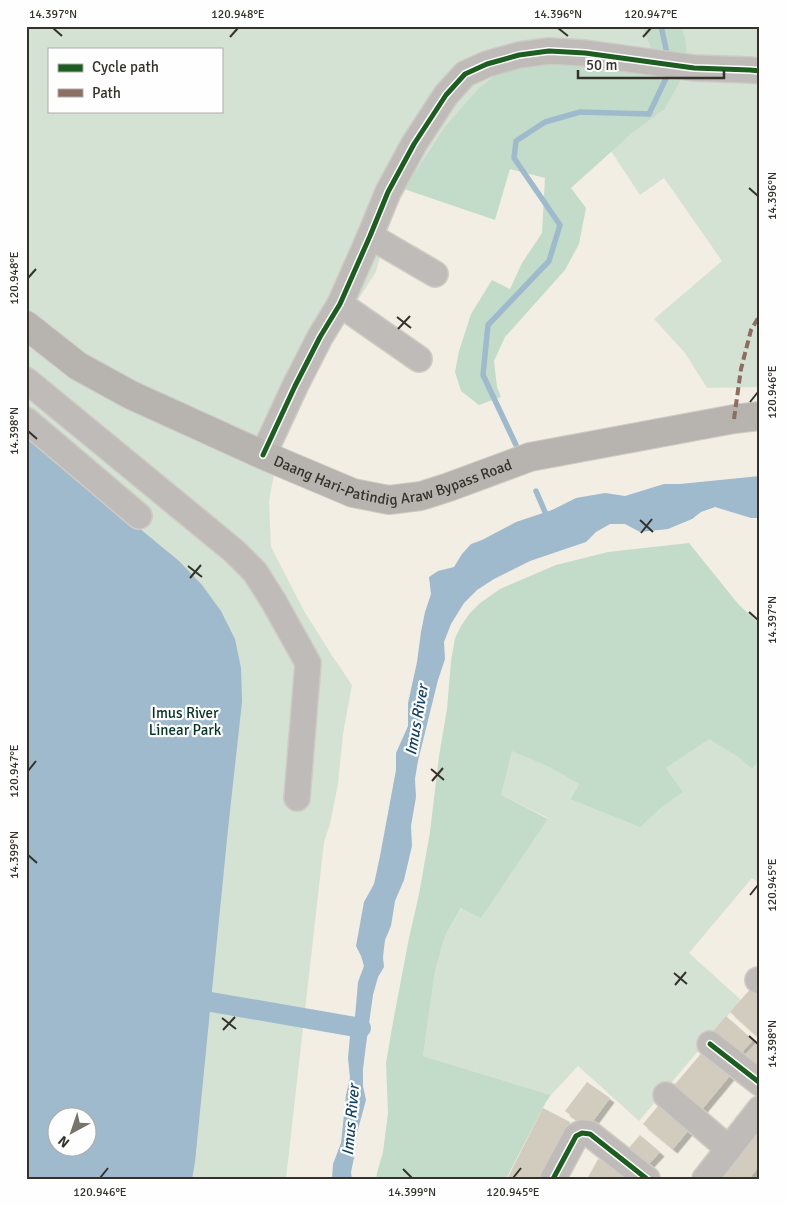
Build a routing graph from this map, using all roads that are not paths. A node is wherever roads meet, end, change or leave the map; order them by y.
1 (760, 71) edge
2 (370, 236) junction
3 (435, 274) dead end
4 (340, 304) junction
5 (26, 325) edge
6 (419, 359) dead end
7 (26, 380) edge
8 (760, 416) edge
9 (26, 420) edge
10 (263, 455) junction
11 (139, 516) dead end
12 (297, 798) dead end
13 (710, 1044) dead end
14 (760, 1083) edge
15 (666, 1095) dead end
16 (760, 1109) edge
17 (729, 1149) junction
18 (640, 1176) edge
19 (553, 1179) edge
20 (705, 1179) edge

1 - 2 street
2 - 3 street
2 - 4 street
4 - 6 street
4 - 10 street
5 - 10 main road, Daang Hari-Patindig Araw Bypass Road
7 - 12 street
8 - 10 main road, Daang Hari-Patindig Araw Bypass Road
9 - 11 street
13 - 14 street
15 - 17 street
16 - 17 street
17 - 20 street
18 - 19 street

